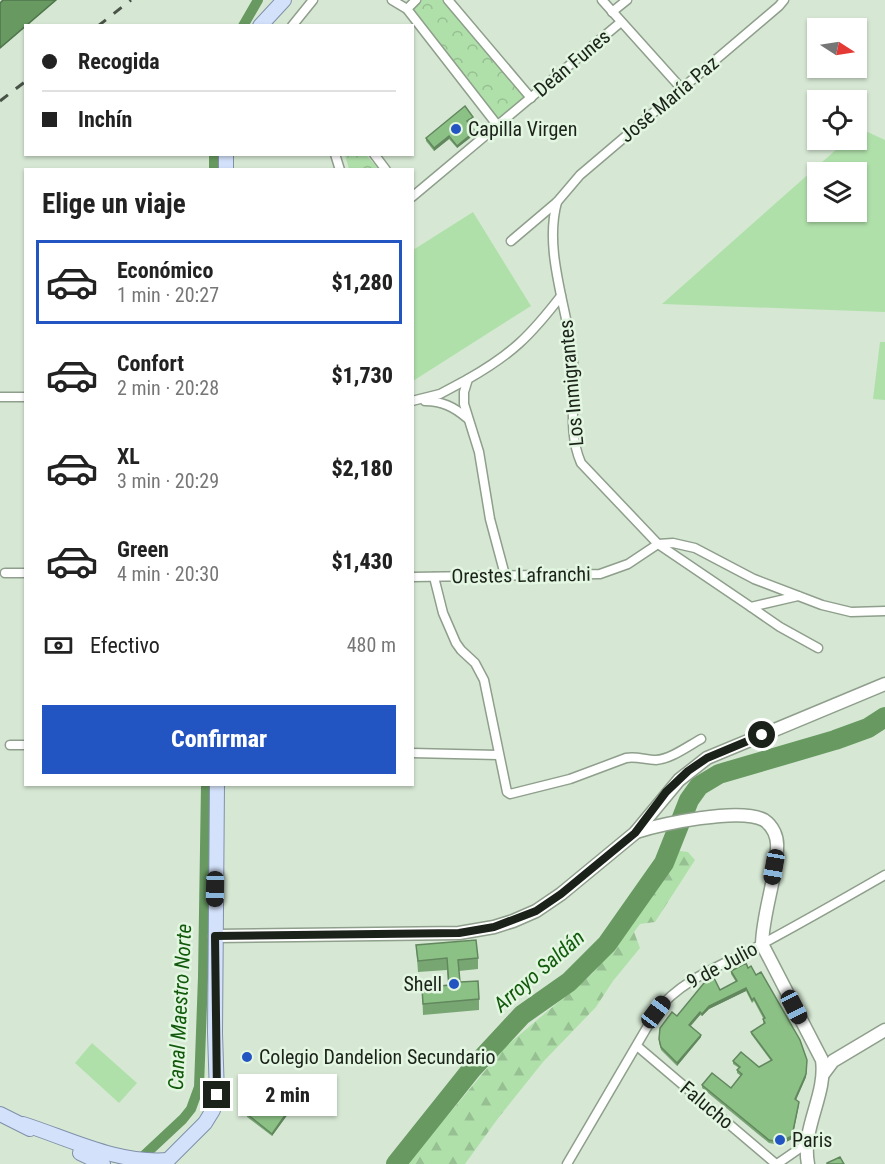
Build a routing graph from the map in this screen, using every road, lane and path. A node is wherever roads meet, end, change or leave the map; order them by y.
1 (284, 0) edge
2 (313, 0) edge
3 (392, 0) edge
4 (416, 0) edge
5 (448, 0) edge
6 (602, 0) edge
7 (627, 0) edge
8 (784, 0) edge
9 (406, 9) junction
10 (612, 12) junction
11 (621, 22) junction
12 (262, 24) edge
13 (294, 24) edge
14 (681, 88) junction
15 (531, 98) junction
16 (498, 126) junction
17 (414, 195) edge
18 (557, 202) junction
19 (512, 242) dead end
20 (561, 296) junction
21 (468, 379) junction
22 (0, 397) edge
23 (24, 397) edge
24 (414, 401) edge
25 (414, 401) edge
26 (467, 418) junction
27 (658, 544) junction
28 (5, 573) dead end
29 (24, 573) edge
30 (505, 575) junction
31 (414, 576) edge
32 (434, 577) junction
33 (798, 596) junction
34 (751, 608) junction
35 (885, 611) edge
36 (818, 648) dead end
37 (885, 684) edge
38 (701, 739) dead end
39 (10, 745) dead end
40 (24, 745) edge
41 (414, 753) edge
42 (498, 755) junction
43 (217, 786) edge
44 (658, 804) junction
45 (665, 824) junction
46 (635, 833) junction
47 (885, 875) edge
48 (215, 936) junction
49 (762, 944) junction
50 (885, 1030) edge
51 (637, 1046) junction
52 (827, 1061) junction
53 (0, 1114) edge
54 (23, 1125) junction
55 (806, 1144) junction
56 (166, 1162) edge
57 (103, 1164) edge
58 (567, 1164) edge
59 (776, 1164) edge
60 (808, 1164) edge

1 - 12 main road
2 - 13 street
3 - 9 street
4 - 9 street
5 - 15 street
6 - 10 street
7 - 10 street, Deán Funes
8 - 14 street, José María Paz
9 - 16 street
10 - 11 street
11 - 14 street
11 - 15 street, Deán Funes
14 - 18 street, José María Paz
15 - 16 street, Deán Funes
16 - 17 street, Deán Funes
18 - 19 street, José María Paz
18 - 20 street, Los Inmigrantes
20 - 21 street
20 - 27 street, Los Inmigrantes
21 - 24 street
21 - 26 street
22 - 23 street
25 - 26 street
26 - 30 street
27 - 30 street, Orestes Lafranchi
27 - 33 street
27 - 34 street, Los Inmigrantes
28 - 29 street
30 - 32 street, Orestes Lafranchi
31 - 32 street, Orestes Lafranchi
32 - 42 street
33 - 34 street
33 - 35 street
34 - 36 street, Los Inmigrantes
37 - 44 main road
38 - 42 street
39 - 40 street
41 - 42 street
43 - 48 main road
44 - 45 main road
44 - 46 main road
45 - 46 main road
45 - 49 main road
46 - 48 main road
47 - 49 street, 9 de Julio
48 - 56 main road
49 - 51 street, 9 de Julio
49 - 52 main road
50 - 52 main road
51 - 58 street, 9 de Julio
51 - 59 street, Falucho
52 - 55 main road
53 - 54 main road
54 - 56 main road
54 - 57 main road
55 - 59 street
55 - 60 main road

